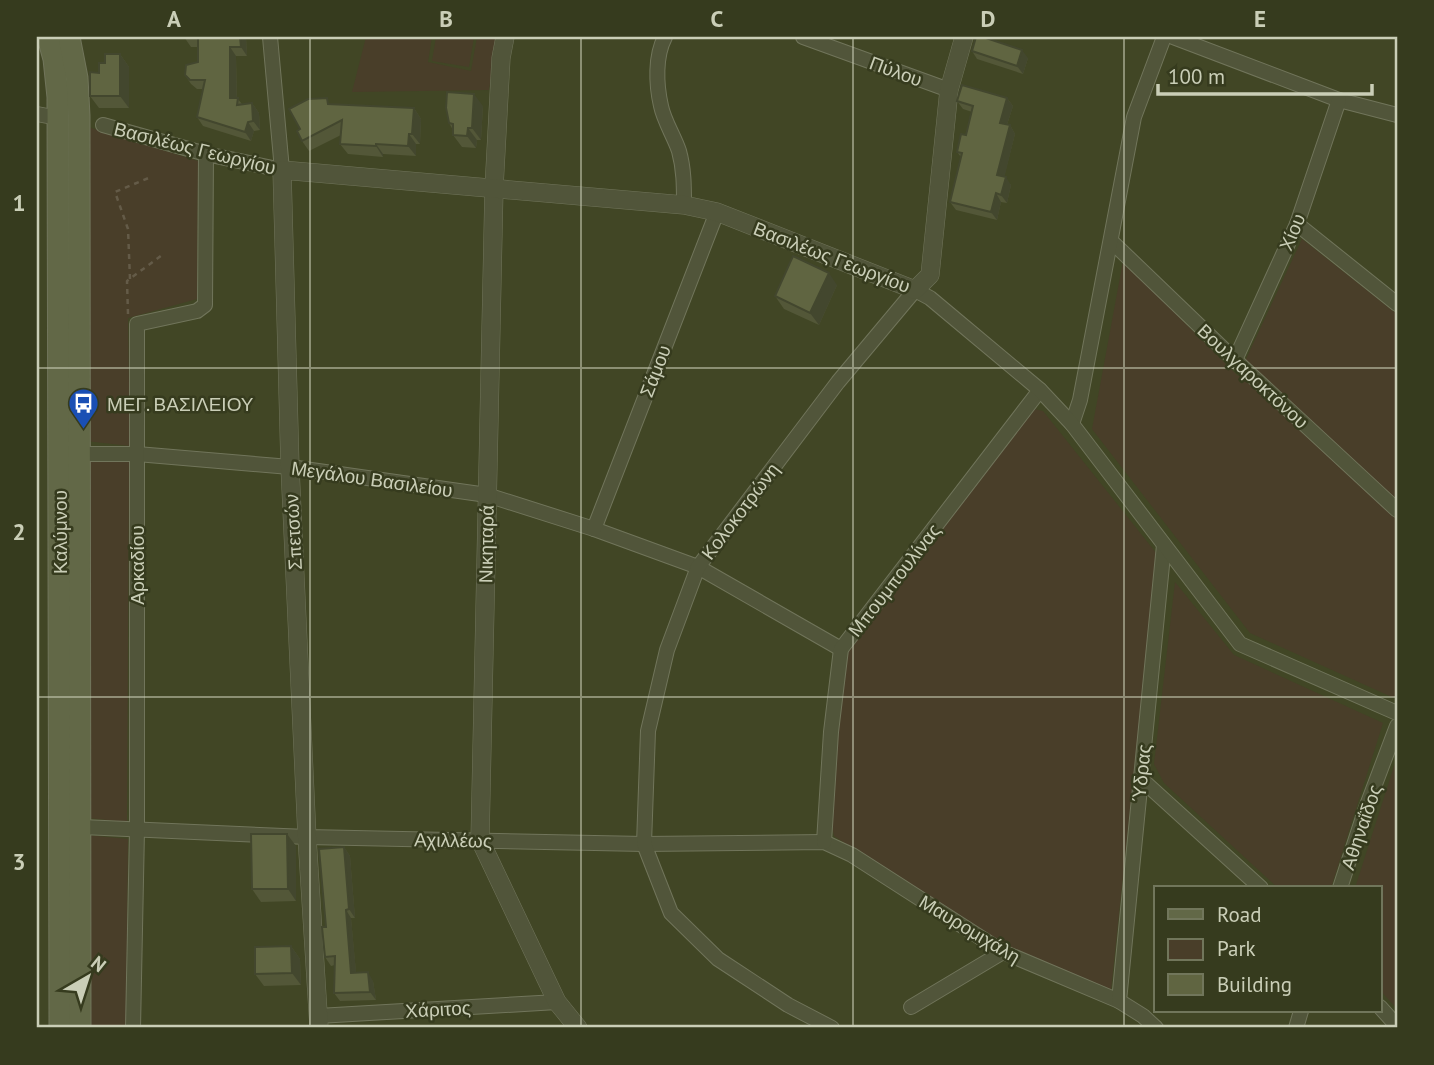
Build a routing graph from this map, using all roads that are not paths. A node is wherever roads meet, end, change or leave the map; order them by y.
1 (48, 37) edge
2 (69, 37) edge
3 (270, 37) edge
4 (505, 37) edge
5 (665, 37) edge
6 (803, 37) edge
7 (964, 37) edge
8 (1164, 37) edge
9 (1173, 37) edge
10 (949, 90) junction
11 (1339, 100) junction
12 (47, 116) edge
13 (1397, 116) edge
14 (103, 125) dead end
15 (205, 154) junction
16 (282, 170) junction
17 (494, 188) junction
18 (684, 205) junction
19 (717, 212) junction
20 (1297, 225) junction
21 (1111, 241) junction
22 (915, 290) junction
23 (1397, 304) edge
24 (1235, 360) junction
25 (1040, 390) junction
26 (1072, 424) junction
27 (80, 454) junction
28 (137, 454) junction
29 (290, 467) junction
30 (487, 495) junction
31 (1397, 510) edge
32 (594, 529) junction
33 (1164, 545) junction
34 (698, 567) junction
35 (841, 649) junction
36 (1397, 713) edge
37 (1397, 726) edge
38 (1140, 779) junction
39 (82, 827) junction
40 (137, 830) junction
41 (307, 837) junction
42 (481, 840) junction
43 (824, 842) junction
44 (644, 844) junction
45 (1259, 886) edge
46 (1341, 886) edge
47 (1003, 952) junction
48 (1119, 1001) junction
49 (557, 1002) junction
50 (912, 1007) dead end
51 (1382, 1009) edge
52 (319, 1022) edge
53 (1397, 1026) edge
54 (60, 1028) edge
55 (80, 1028) edge
56 (133, 1028) edge
57 (578, 1028) edge
58 (832, 1028) edge
59 (1156, 1028) edge

1 - 12 main road, Καλύμνου
2 - 27 main road, Καλύμνου
3 - 16 street, Σπετσών
4 - 17 street, Νικηταρά
5 - 18 street
6 - 10 street, Πύλου
7 - 10 street, Κολοκοτρώνη
8 - 21 street
9 - 11 street
10 - 22 street, Κολοκοτρώνη
11 - 13 street
11 - 20 street, Χίου
12 - 54 main road, Καλύμνου
14 - 15 street, Βασιλέως Γεωργίου
15 - 16 street, Βασιλέως Γεωργίου
15 - 28 street, Αρκαδίου
16 - 17 street, Βασιλέως Γεωργίου
16 - 29 street, Σπετσών
17 - 18 street, Βασιλέως Γεωργίου
17 - 30 street, Νικηταρά
18 - 19 street, Βασιλέως Γεωργίου
19 - 22 street, Βασιλέως Γεωργίου
19 - 32 street, Σάμου
20 - 23 street
20 - 24 street, Χίου
21 - 24 street, Βουλγαροκτόνου
21 - 26 street
22 - 25 street, Βασιλέως Γεωργίου
22 - 34 street, Κολοκοτρώνη
24 - 31 street, Βουλγαροκτόνου
25 - 26 street, Βασιλέως Γεωργίου
25 - 35 street, Μπουμπουλίνας
26 - 33 street, Βασιλέως Γεωργίου
27 - 28 street, Μεγάλου Βασιλείου
27 - 39 main road, Καλύμνου
28 - 29 street, Μεγάλου Βασιλείου
28 - 40 street, Αρκαδίου
29 - 30 street, Μεγάλου Βασιλείου
29 - 41 street, Σπετσών
30 - 32 street, Μεγάλου Βασιλείου
30 - 42 street, Νικηταρά
32 - 34 street, Μεγάλου Βασιλείου
33 - 36 street, Βασιλέως Γεωργίου
33 - 38 street, Ύδρας
34 - 35 street, Μεγάλου Βασιλείου
34 - 44 street, Κολοκοτρώνη
35 - 43 street, Μπουμπουλίνας
37 - 46 street, Αθηναΐδος
38 - 45 street
38 - 48 street, Ύδρας
39 - 40 street, Αχιλλέως
39 - 55 main road, Καλύμνου
40 - 41 street, Αχιλλέως
40 - 56 street, Αρκαδίου
41 - 42 street, Αχιλλέως
41 - 52 street, Σπετσών
42 - 44 street, Αχιλλέως
42 - 49 street, Νικηταρά
43 - 44 street, Αχιλλέως
43 - 47 street, Μαυρομιχάλη
44 - 58 street, Κολοκοτρώνη
47 - 48 street, Μαυρομιχάλη
47 - 50 street
48 - 59 street, Μαυρομιχάλη
49 - 52 street, Χάριτος
49 - 57 street, Νικηταρά
51 - 53 street

